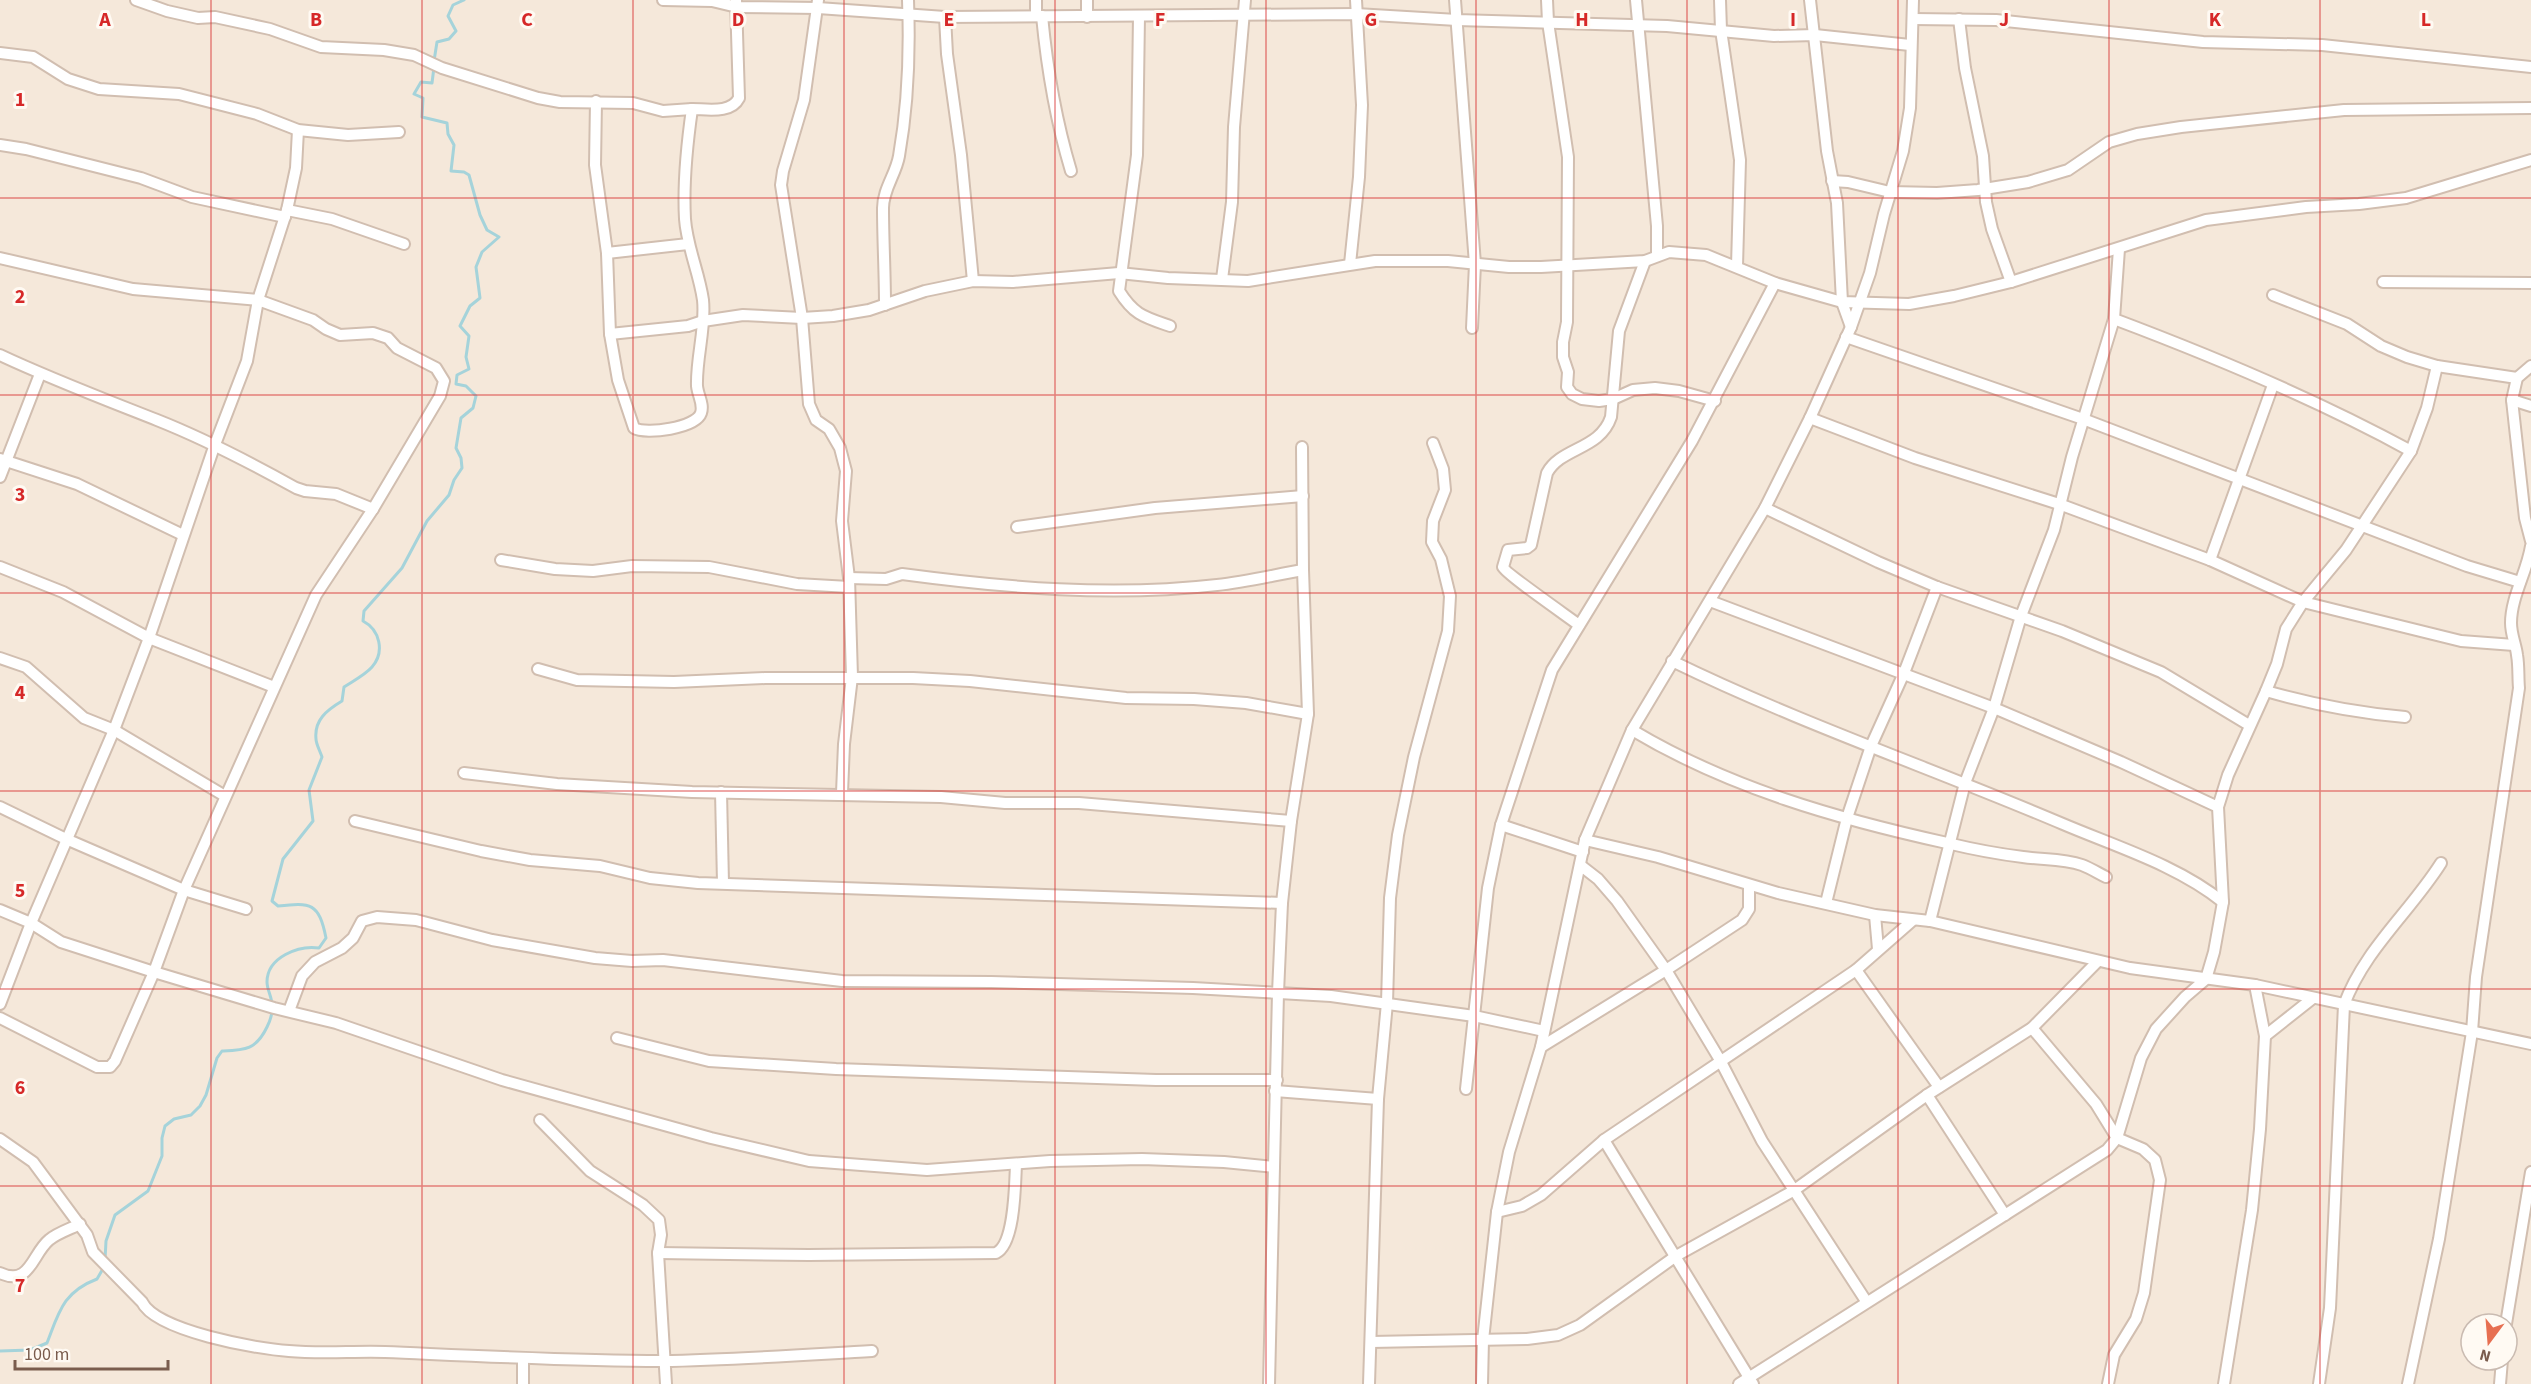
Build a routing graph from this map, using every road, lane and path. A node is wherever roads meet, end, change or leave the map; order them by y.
1 (136, 0) edge
2 (663, 0) edge
3 (908, 0) edge
4 (1036, 0) edge
5 (1087, 0) edge
6 (1245, 0) edge
7 (1356, 0) edge
8 (1455, 0) edge
9 (1547, 0) edge
10 (1636, 0) edge
11 (1720, 0) edge
12 (1810, 0) edge
13 (1913, 0) edge
14 (736, 4) edge
15 (818, 4) edge
16 (909, 13) junction
17 (1245, 13) junction
18 (1356, 14) junction
19 (1039, 16) junction
20 (1139, 16) junction
21 (945, 17) junction
22 (1087, 17) junction
23 (1913, 19) junction
24 (1959, 19) junction
25 (1456, 20) junction
26 (1548, 22) junction
27 (1637, 27) junction
28 (1721, 30) junction
29 (1815, 35) junction
30 (1910, 45) junction
31 (0, 53) edge
32 (2531, 67) edge
33 (596, 101) junction
34 (2531, 108) edge
35 (692, 109) junction
36 (298, 130) junction
37 (399, 132) dead end
38 (0, 145) edge
39 (2531, 160) edge
40 (1071, 171) dead end
41 (1832, 181) junction
42 (1984, 189) junction
43 (1890, 192) junction
44 (286, 213) junction
45 (405, 244) dead end
46 (688, 244) junction
47 (2119, 249) junction
48 (607, 253) junction
49 (1657, 256) junction
50 (0, 258) edge
51 (1645, 261) junction
52 (1350, 264) junction
53 (1475, 264) junction
54 (1568, 264) junction
55 (1737, 266) junction
56 (1119, 273) junction
57 (1222, 279) junction
58 (973, 281) junction
59 (2011, 282) junction
60 (2383, 282) dead end
61 (1775, 283) junction
62 (2531, 283) edge
63 (2273, 295) dead end
64 (258, 300) junction
65 (1842, 302) junction
66 (1860, 303) junction
67 (885, 305) junction
68 (802, 318) junction
69 (2114, 319) junction
70 (704, 321) junction
71 (1170, 326) dead end
72 (1472, 328) dead end
73 (1849, 332) junction
74 (610, 334) junction
75 (0, 355) edge
76 (2437, 366) junction
77 (2531, 366) edge
78 (40, 374) junction
79 (2517, 378) junction
80 (2273, 385) junction
81 (1613, 399) junction
82 (2512, 400) junction
83 (1715, 401) junction
84 (2531, 406) edge
85 (1810, 418) junction
86 (2083, 419) junction
87 (1433, 443) dead end
88 (214, 447) junction
89 (1302, 447) dead end
90 (2411, 451) junction
91 (3, 460) edge
92 (0, 477) edge
93 (2240, 480) junction
94 (1303, 496) junction
95 (2060, 504) junction
96 (373, 508) junction
97 (1765, 508) junction
98 (2361, 526) junction
99 (1017, 527) dead end
100 (183, 535) junction
101 (2531, 541) edge
102 (2531, 546) edge
103 (501, 560) dead end
104 (2210, 560) junction
105 (0, 567) edge
106 (1303, 570) junction
107 (849, 582) junction
108 (2520, 582) junction
109 (1938, 587) junction
110 (1710, 601) junction
111 (2303, 602) junction
112 (2021, 616) junction
113 (1579, 625) junction
114 (149, 638) junction
115 (2514, 645) junction
116 (0, 658) edge
117 (1672, 661) junction
118 (538, 669) dead end
119 (1904, 673) junction
120 (852, 677) junction
121 (274, 687) junction
122 (2266, 691) junction
123 (1994, 708) junction
124 (1308, 714) junction
125 (2405, 717) dead end
126 (2249, 725) junction
127 (114, 730) junction
128 (1632, 730) junction
129 (1871, 746) junction
130 (465, 773) dead end
131 (1965, 783) junction
132 (721, 792) junction
133 (842, 793) junction
134 (225, 796) junction
135 (0, 807) edge
136 (2218, 807) junction
137 (1847, 818) junction
138 (355, 821) dead end
139 (1291, 821) junction
140 (1501, 825) junction
141 (66, 839) junction
142 (1585, 840) junction
143 (1948, 843) junction
144 (1583, 852) junction
145 (2441, 863) dead end
146 (1580, 865) junction
147 (2106, 877) dead end
148 (723, 883) junction
149 (1749, 885) junction
150 (184, 890) junction
151 (2223, 902) junction
152 (1282, 903) junction
153 (1826, 903) junction
154 (246, 909) dead end
155 (0, 910) edge
156 (1875, 915) junction
157 (1913, 920) junction
158 (1930, 921) junction
159 (31, 923) junction
160 (1878, 949) junction
161 (2098, 961) junction
162 (1666, 970) junction
163 (1856, 970) junction
164 (154, 972) junction
165 (2206, 979) junction
166 (2255, 985) junction
167 (1278, 993) junction
168 (2313, 998) junction
169 (1387, 1003) junction
170 (0, 1004) edge
171 (2344, 1005) junction
172 (289, 1011) junction
173 (1474, 1016) junction
174 (0, 1018) edge
175 (2032, 1028) junction
176 (1544, 1030) junction
177 (2472, 1032) junction
178 (2265, 1036) junction
179 (617, 1038) dead end
180 (2531, 1044) edge
181 (1541, 1047) junction
182 (1720, 1060) junction
183 (1276, 1085) junction
184 (1939, 1087) junction
185 (1467, 1089) dead end
186 (1927, 1095) junction
187 (1378, 1099) junction
188 (540, 1120) dead end
189 (0, 1138) edge
190 (2117, 1138) junction
191 (1604, 1140) junction
192 (1016, 1164) junction
193 (1274, 1167) junction
194 (2531, 1172) edge
195 (1793, 1191) junction
196 (1497, 1212) junction
197 (2005, 1215) junction
198 (80, 1224) junction
199 (658, 1253) junction
200 (1676, 1256) junction
201 (0, 1273) edge
202 (1866, 1301) junction
203 (2508, 1312) edge
204 (1483, 1340) junction
205 (1371, 1342) junction
206 (872, 1351) dead end
207 (523, 1358) junction
208 (665, 1361) junction
209 (1751, 1380) edge
210 (523, 1384) edge
211 (666, 1384) edge
212 (1269, 1384) edge
213 (1369, 1384) edge
214 (1482, 1384) edge
215 (1738, 1384) edge
216 (2108, 1384) edge
217 (2224, 1384) edge
218 (2319, 1384) edge
219 (2408, 1384) edge

1 - 33 street
2 - 14 street
3 - 16 street
4 - 19 street
5 - 22 street
6 - 17 street
7 - 18 street
8 - 25 street
9 - 26 street
10 - 27 street
11 - 28 street
12 - 29 street
13 - 23 street
14 - 15 street
14 - 35 street
15 - 16 street
15 - 68 street
16 - 21 street
16 - 67 street
17 - 18 street
17 - 20 street
17 - 57 street
18 - 25 street
18 - 52 street
19 - 21 street
19 - 22 street
19 - 40 street
20 - 22 street
20 - 56 street
21 - 58 street
23 - 24 street
23 - 30 street
24 - 32 street
24 - 42 street
25 - 26 street
25 - 53 street
26 - 27 street
26 - 54 street
27 - 28 street
27 - 49 street
28 - 29 street
28 - 55 street
29 - 30 street
29 - 41 street
30 - 43 street
31 - 36 street
33 - 35 street
33 - 48 street
34 - 42 street
35 - 46 street
36 - 37 street
36 - 44 street
38 - 44 street
39 - 47 street
41 - 43 street
41 - 65 street
42 - 43 street
42 - 59 street
43 - 66 street
44 - 45 street
44 - 64 street
46 - 48 street
46 - 70 street
47 - 59 street
47 - 69 street
48 - 74 street
49 - 51 street
49 - 55 street
50 - 64 street
51 - 54 street
51 - 81 street
52 - 53 street
52 - 57 street
53 - 54 street
53 - 72 street
54 - 81 street
55 - 61 street
56 - 57 street
56 - 58 street
56 - 71 street
58 - 67 street
59 - 66 street
60 - 62 street
61 - 65 street
61 - 83 street
63 - 76 street
64 - 88 street
64 - 96 street
65 - 66 street
65 - 73 street
66 - 73 street
67 - 68 street
68 - 70 street
68 - 107 street
69 - 80 street
69 - 86 street
70 - 74 street
70 - 74 street
73 - 85 street
73 - 86 street
75 - 78 street
76 - 79 street
76 - 90 street
77 - 79 street
78 - 88 street
78 - 91 street
79 - 82 street
80 - 90 street
80 - 93 street
81 - 83 street
81 - 113 street
82 - 84 street
82 - 101 street
83 - 113 street
85 - 95 street
85 - 97 street
86 - 93 street
86 - 95 street
87 - 169 street
88 - 96 street
88 - 100 street
89 - 94 street
90 - 98 street
91 - 92 street
91 - 100 street
93 - 98 street
93 - 104 street
94 - 99 street
94 - 106 street
95 - 104 street
95 - 112 street
96 - 121 street
97 - 109 street
97 - 110 street
98 - 108 street
98 - 111 street
100 - 114 street
102 - 108 street
103 - 107 street
104 - 111 street
105 - 114 street
106 - 107 street
106 - 124 street
107 - 120 street
108 - 115 street
109 - 112 street
109 - 119 street
110 - 117 street
110 - 119 street
111 - 115 street
111 - 122 street
112 - 123 street
112 - 126 street
113 - 140 street
114 - 121 street
114 - 127 street
115 - 177 street
116 - 127 street
117 - 128 street
117 - 129 street
118 - 120 street
119 - 123 street
119 - 129 street
120 - 124 street
120 - 133 street
121 - 134 street
122 - 125 street
122 - 126 street
123 - 131 street
123 - 136 street
124 - 139 street
126 - 136 street
127 - 134 street
127 - 141 street
128 - 137 street
128 - 142 street
129 - 131 street
129 - 137 street
130 - 132 street
131 - 143 street
131 - 151 street
132 - 133 street
132 - 148 street
133 - 139 street
134 - 150 street
135 - 141 street
136 - 151 street
137 - 143 street
137 - 153 street
138 - 148 street
139 - 152 street
140 - 144 street
140 - 173 street
141 - 150 street
141 - 159 street
142 - 144 street
142 - 149 street
143 - 147 street
143 - 158 street
144 - 146 street
145 - 171 street
146 - 162 street
146 - 176 street
148 - 152 street
149 - 153 street
149 - 162 street
150 - 154 street
150 - 164 street
151 - 165 street
152 - 167 street
153 - 156 street
155 - 159 street
156 - 157 street
156 - 160 street
157 - 158 street
157 - 160 street
158 - 161 street
159 - 164 street
159 - 170 street
160 - 163 street
161 - 165 street
161 - 175 street
162 - 181 street
162 - 182 street
163 - 182 street
163 - 184 street
164 - 172 street
164 - 174 street
165 - 166 street
165 - 190 street
166 - 168 street
166 - 178 street
167 - 169 street
167 - 172 street
167 - 183 street
168 - 171 street
168 - 178 street
169 - 173 street
169 - 187 street
171 - 177 street
171 - 218 street
172 - 192 street
173 - 176 street
173 - 185 street
175 - 184 street
175 - 190 street
176 - 181 street
177 - 180 street
177 - 219 street
178 - 217 street
179 - 183 street
181 - 196 street
182 - 191 street
182 - 195 street
183 - 187 street
183 - 193 street
184 - 186 street
186 - 195 street
186 - 197 street
187 - 205 street
188 - 199 street
189 - 198 street
190 - 197 street
190 - 216 street
191 - 196 street
191 - 200 street
192 - 193 street
192 - 199 street
193 - 212 street
194 - 203 street
195 - 200 street
195 - 202 street
196 - 204 street
197 - 202 street
198 - 201 street
198 - 207 street
199 - 208 street
200 - 204 street
200 - 209 street
202 - 209 street
204 - 205 street
204 - 214 street
205 - 213 street
206 - 208 street
207 - 208 street
207 - 210 street
208 - 211 street
209 - 215 street

